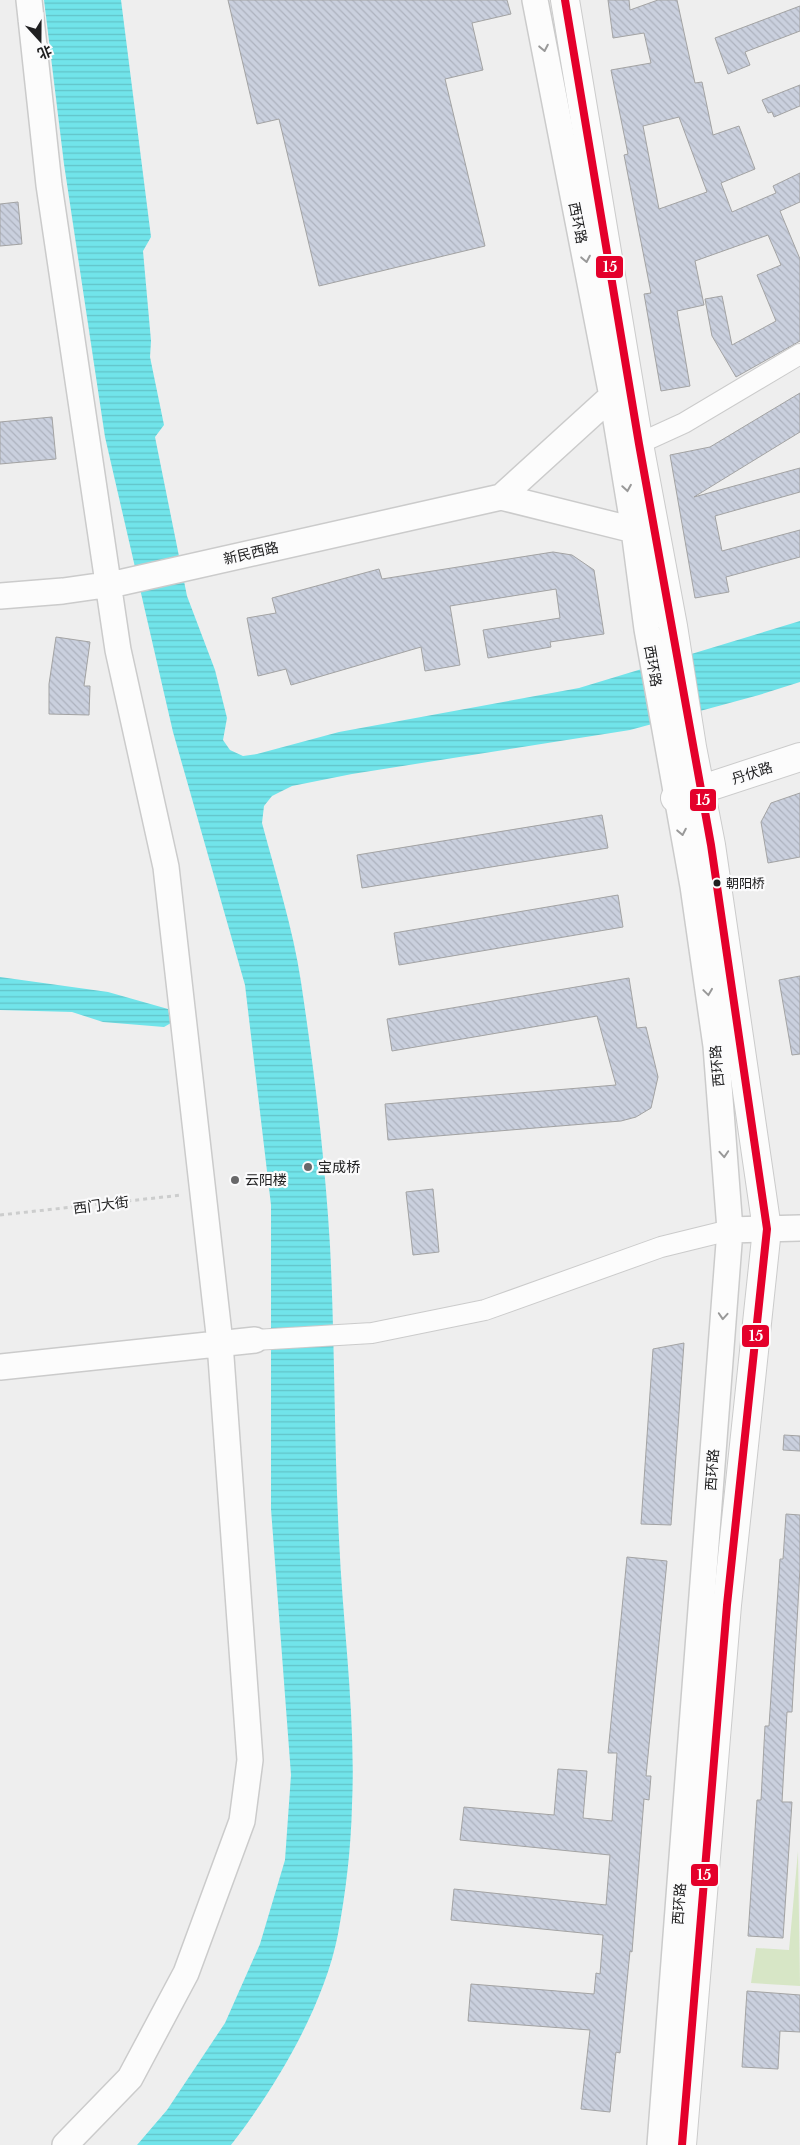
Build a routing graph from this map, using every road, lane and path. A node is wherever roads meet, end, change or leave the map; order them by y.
1 (29, 0) edge
2 (535, 0) edge
3 (564, 0) edge
4 (800, 354) edge
5 (612, 396) junction
6 (630, 448) junction
7 (501, 497) junction
8 (634, 530) junction
9 (114, 584) junction
10 (0, 596) edge
11 (676, 730) junction
12 (800, 757) edge
13 (688, 794) junction
14 (202, 1192) junction
15 (0, 1215) edge
16 (800, 1228) edge
17 (767, 1229) junction
18 (730, 1230) junction
19 (255, 1340) joint
20 (220, 1343) junction
21 (0, 1367) edge
22 (65, 2145) edge
23 (660, 2145) edge
24 (682, 2145) edge

1 - 9 street
2 -> 5 street, 西环路
3 - 6 main road, 西环路
4 - 6 street
5 - 6 street, 西环路
5 - 7 street, 新民西路
6 -> 8 street, 西环路
6 - 11 main road, 西环路
7 - 8 street, 新民西路
7 - 9 street, 新民西路
8 - 11 street, 西环路
9 - 10 street, 新民西路
9 - 14 street
11 - 13 main road, 西环路
12 - 13 main road, 丹伏路
13 - 17 main road, 西环路
13 -> 18 street, 西环路
14 - 15 path, 西门大街
14 - 20 street
16 - 17 street
17 - 18 street
17 - 24 main road, 西环路
18 - 19 street
18 -> 23 street, 西环路
19 - 20 street
20 - 21 street
20 - 22 street

